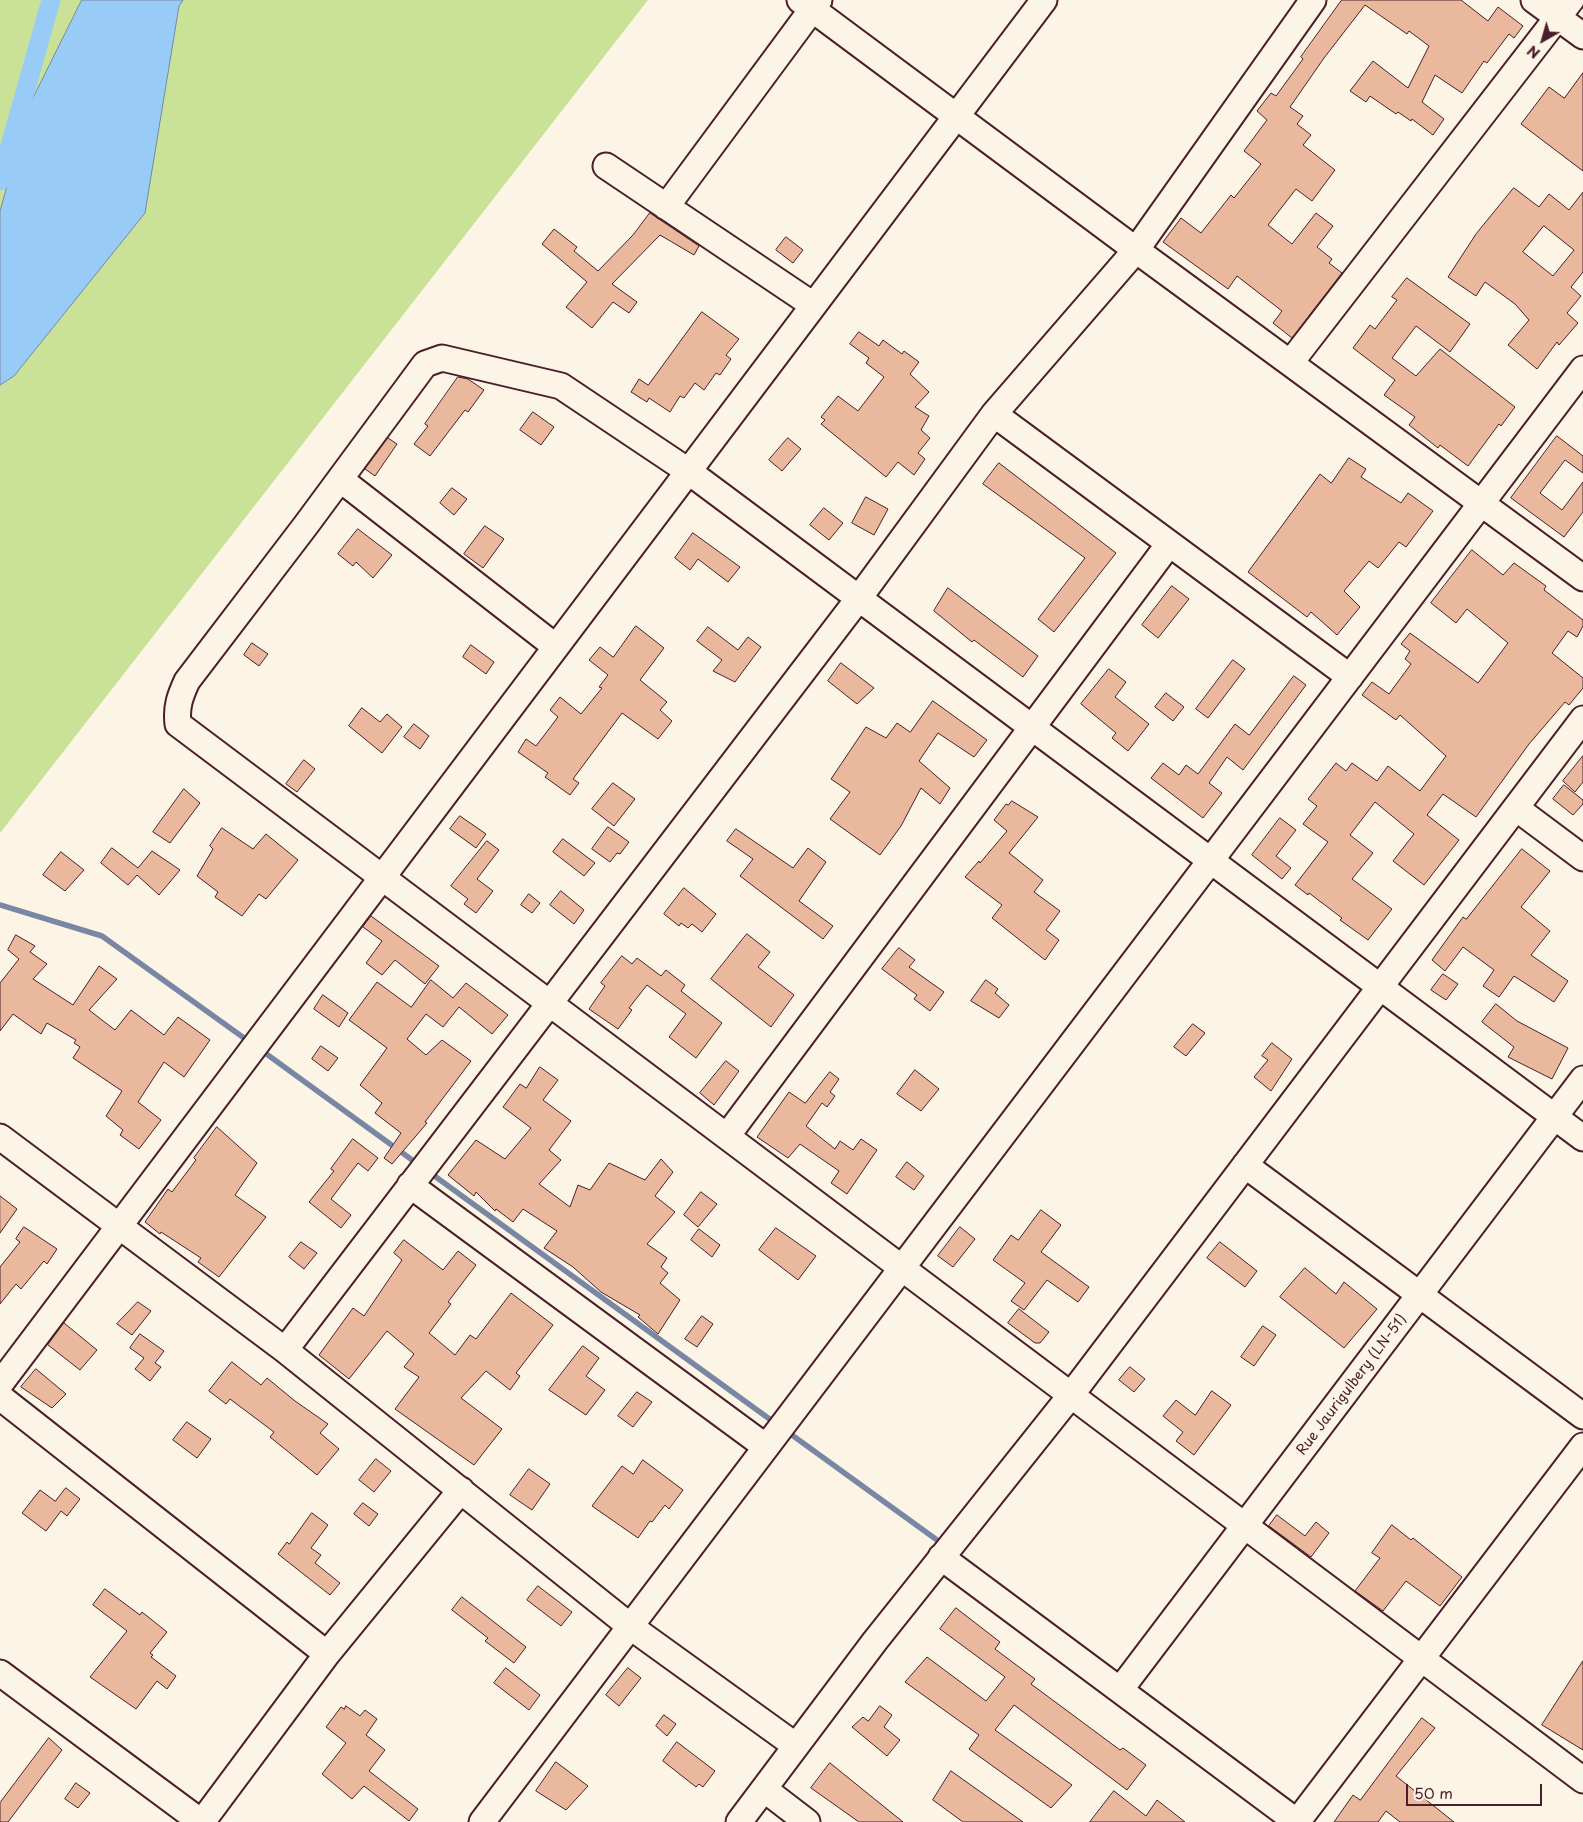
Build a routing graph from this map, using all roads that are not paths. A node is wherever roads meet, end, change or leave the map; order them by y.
1 (1044, 0) edge
2 (1313, 0) edge
3 (1534, 0) edge
4 (811, 3) edge
5 (1564, 9) edge
6 (1583, 36) edge
7 (958, 116) junction
8 (606, 166) dead end
9 (666, 207) junction
10 (1136, 250) junction
11 (813, 305) junction
12 (1291, 362) junction
13 (1583, 369) edge
14 (994, 414) junction
15 (688, 471) junction
16 (340, 479) junction
17 (1482, 503) junction
18 (1169, 544) junction
19 (1583, 578) edge
20 (859, 598) junction
21 (556, 647) junction
22 (1350, 676) junction
23 (1583, 719) edge
24 (1032, 728) junction
25 (1516, 808) junction
26 (1583, 858) edge
27 (1210, 860) junction
28 (382, 877) junction
29 (1380, 987) junction
30 (548, 1002) junction
31 (1583, 1079) edge
32 (1554, 1117) junction
33 (727, 1136) junction
34 (0, 1137) edge
35 (1583, 1138) edge
36 (1245, 1165) junction
37 (410, 1185) junction
38 (119, 1226) junction
39 (901, 1268) junction
40 (1420, 1295) junction
41 (284, 1350) junction
42 (0, 1384) edge
43 (1071, 1395) junction
44 (0, 1397) edge
45 (1583, 1416) edge
46 (1583, 1446) edge
47 (766, 1447) junction
48 (461, 1490) junction
49 (1245, 1526) junction
50 (941, 1557) junction
51 (630, 1627) junction
52 (327, 1654) junction
53 (1422, 1658) junction
54 (0, 1673) edge
55 (1120, 1690) junction
56 (796, 1746) junction
57 (1583, 1780) edge
58 (764, 1789) junction
59 (202, 1822) edge
60 (482, 1822) edge
61 (739, 1822) edge
62 (807, 1822) edge
63 (1297, 1822) edge

1 - 7 street
2 - 10 street
3 - 5 street
4 - 7 street
4 - 9 street
5 - 6 street
5 - 12 street
7 - 10 street
7 - 11 street
8 - 9 street
9 - 11 street
10 - 12 street
10 - 14 street
11 - 15 street
12 - 17 street
13 - 17 street
14 - 18 street
14 - 20 street
15 - 16 street
15 - 20 street
15 - 21 street
16 - 21 street
16 - 28 street
17 - 19 street
17 - 22 street
18 - 22 street
18 - 24 street
20 - 24 street
20 - 30 street
21 - 28 street
22 - 27 street
23 - 25 street
24 - 27 street
24 - 33 street
25 - 26 street
25 - 29 street
27 - 29 street
27 - 39 street
28 - 30 street
28 - 38 street
29 - 32 street
29 - 36 street
30 - 33 street
30 - 37 street
31 - 32 street, Rue Jaurigulbery (LN-51)
32 - 35 street
32 - 40 street, Rue Jaurigulbery (LN-51)
33 - 39 street
34 - 38 street
36 - 40 street
36 - 43 street
37 - 41 street
37 - 47 street
38 - 41 street
38 - 42 street
39 - 43 street
39 - 47 street
40 - 45 street
40 - 49 street, Rue Jaurigulbery (LN-51)
41 - 48 street
43 - 49 street
43 - 50 street
44 - 52 street
46 - 53 street
47 - 51 street
48 - 51 street
48 - 52 street
49 - 53 street
49 - 55 street, Rue Jaurigulbery (LN-51)
50 - 55 street
50 - 56 street
51 - 56 street
51 - 60 street
52 - 59 street
53 - 57 street
53 - 63 street
54 - 59 street
55 - 63 street
56 - 58 street
58 - 61 street
58 - 62 street

